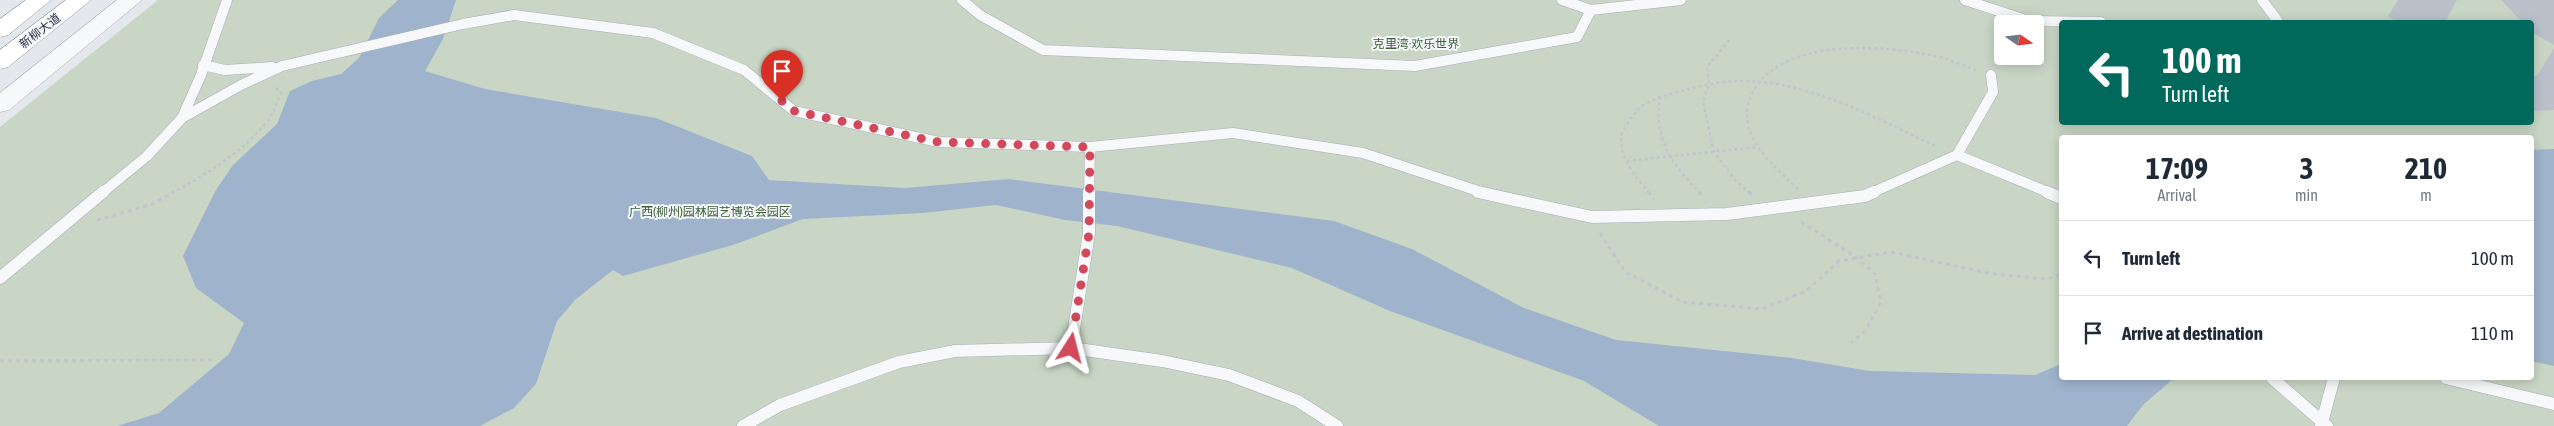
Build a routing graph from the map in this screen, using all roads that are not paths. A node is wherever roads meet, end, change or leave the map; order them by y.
1 (40, 0) edge
2 (80, 0) edge
3 (132, 0) edge
4 (228, 0) edge
5 (962, 0) edge
6 (1562, 0) edge
7 (1681, 0) edge
8 (1965, 0) edge
9 (2262, 0) edge
10 (1591, 10) junction
11 (2277, 20) edge
12 (2059, 21) edge
13 (0, 30) edge
14 (0, 62) edge
15 (203, 65) junction
16 (282, 66) junction
17 (1991, 75) road end
18 (0, 104) edge
19 (182, 118) junction
20 (1090, 147) junction
21 (1957, 155) junction
22 (2059, 197) edge
23 (0, 278) edge
24 (1071, 348) junction
25 (2334, 380) edge
26 (2454, 380) edge
27 (2276, 381) edge
28 (2554, 404) edge
29 (2323, 425) edge
30 (744, 426) edge
31 (1337, 426) edge

1 - 13 highway, 新柳大道
2 - 14 highway, 新柳大道
3 - 18 street
4 - 15 lane
5 - 10 lane
6 - 10 lane
7 - 10 lane
8 - 12 lane
9 - 11 lane
15 - 16 lane
15 - 19 lane
16 - 19 lane
16 - 20 lane
17 - 21 lane
19 - 23 lane
20 - 21 lane
20 - 24 lane
21 - 22 lane
24 - 30 lane
24 - 31 lane
25 - 29 lane
26 - 28 lane
27 - 29 lane

